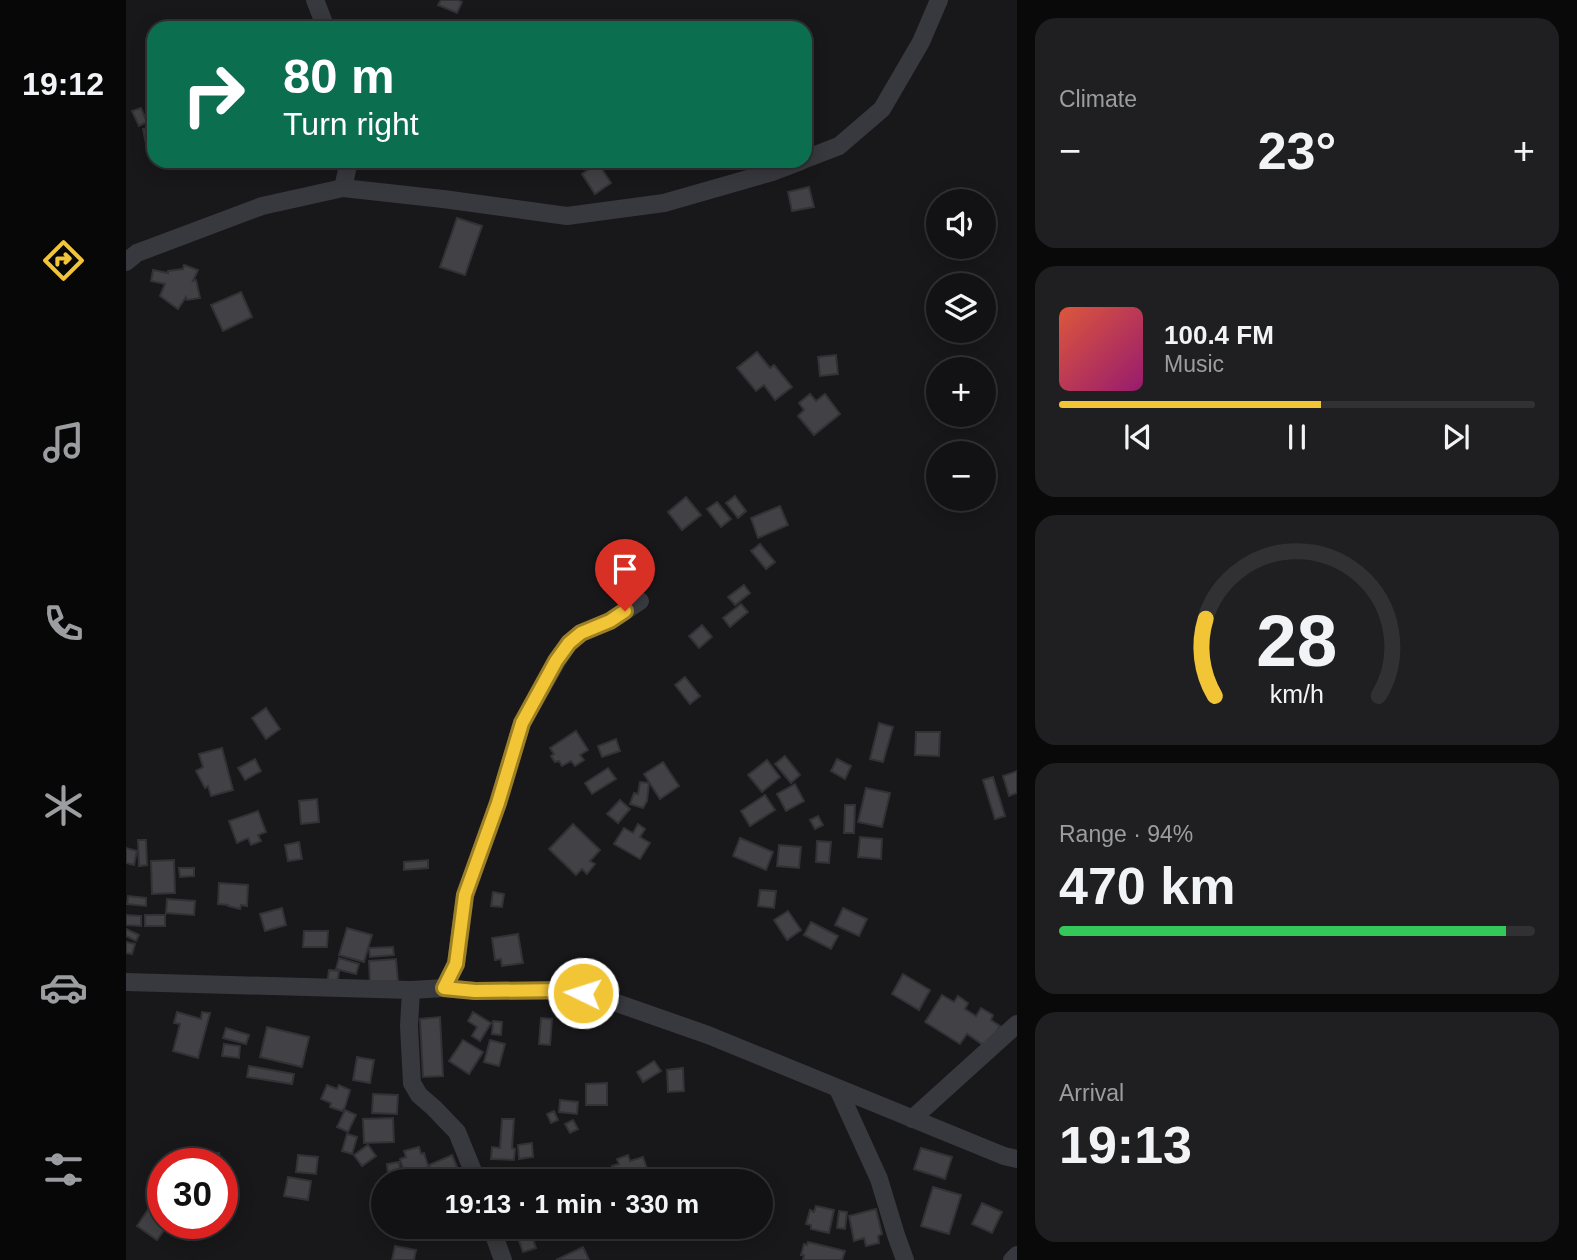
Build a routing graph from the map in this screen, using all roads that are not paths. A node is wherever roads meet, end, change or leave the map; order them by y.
1 (315, 0) edge
2 (940, 0) edge
3 (323, 21) edge
4 (812, 156) edge
5 (347, 168) edge
6 (782, 168) edge
7 (343, 187) junction
8 (126, 262) edge
9 (640, 601) dead end
10 (126, 982) edge
11 (444, 988) junction
12 (411, 990) junction
13 (1017, 1024) edge
14 (838, 1089) junction
15 (912, 1119) junction
16 (1017, 1159) edge
17 (472, 1169) edge
18 (495, 1239) edge
19 (1017, 1255) edge
20 (503, 1260) edge
21 (905, 1260) edge
22 (1012, 1260) edge

1 - 3 street
2 - 4 street
5 - 7 street
6 - 7 street
7 - 8 street
9 - 11 street
10 - 12 street
11 - 12 street
11 - 14 street
12 - 17 street
13 - 15 street
14 - 15 street
14 - 21 street
15 - 16 street
18 - 20 street
19 - 22 street

